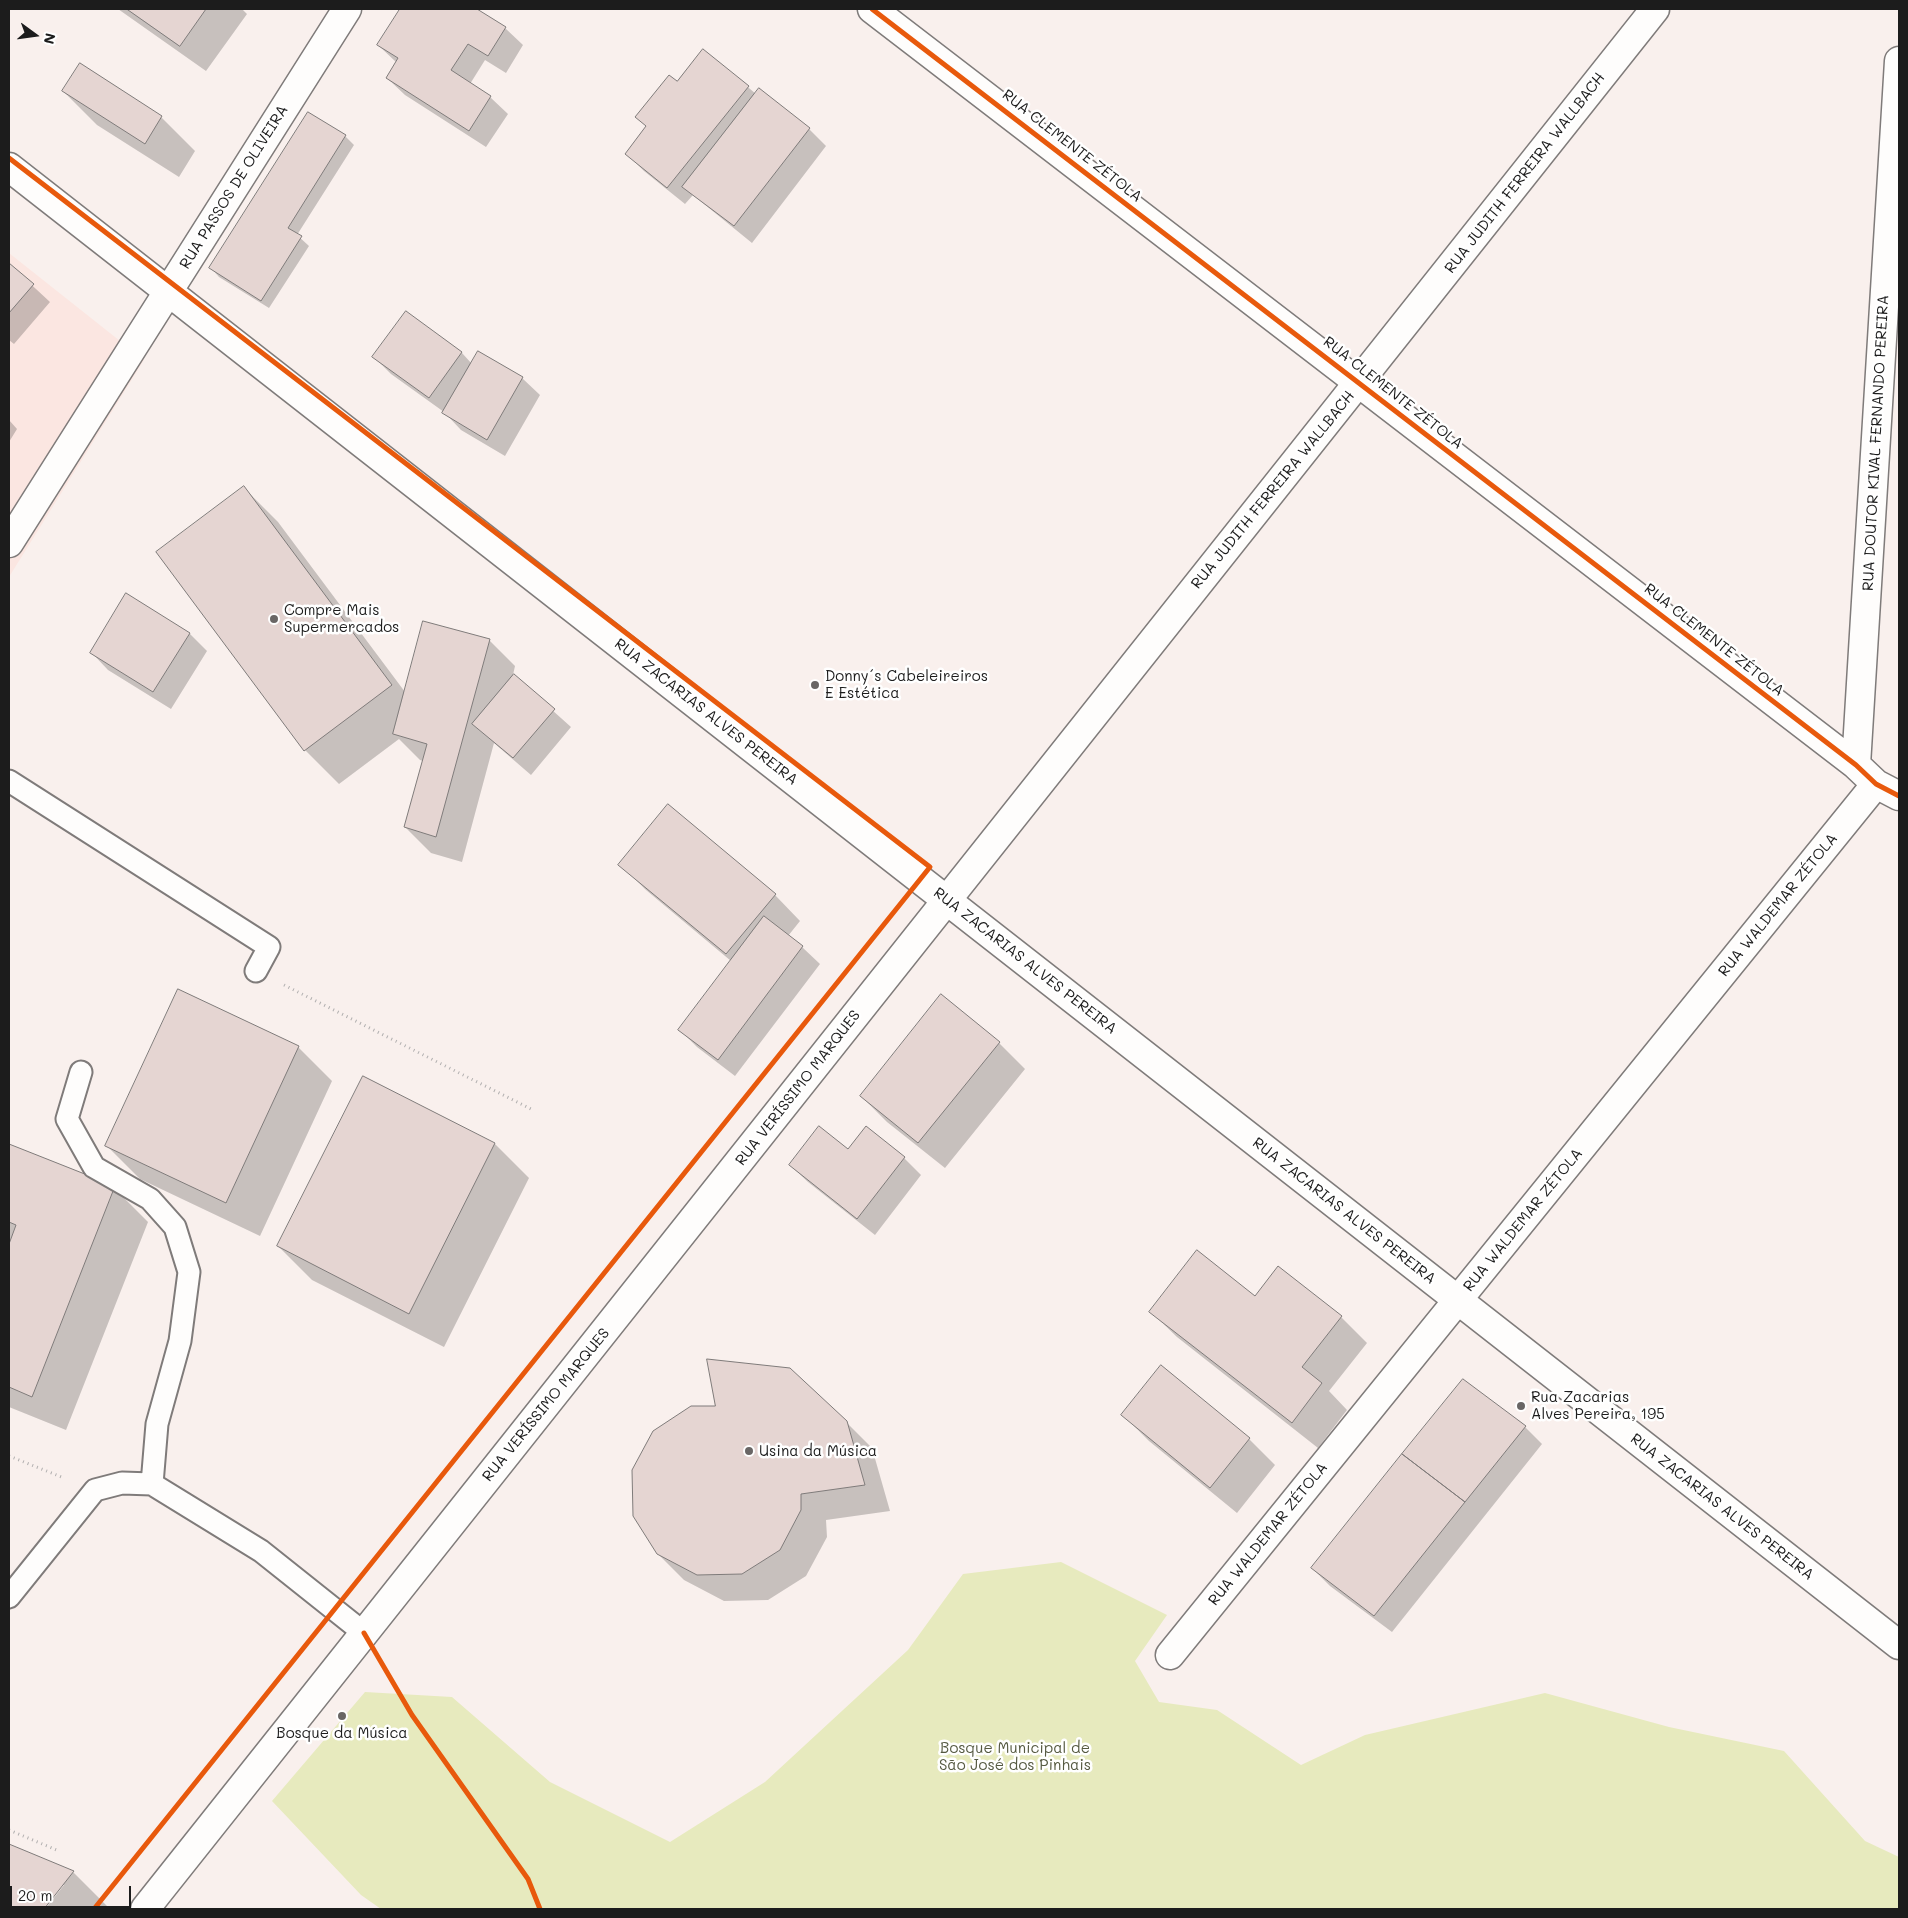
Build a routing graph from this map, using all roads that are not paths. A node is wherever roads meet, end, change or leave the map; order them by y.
1 (347, 9) edge
2 (872, 9) edge
3 (1655, 9) edge
4 (1899, 61) edge
5 (9, 167) edge
6 (168, 291) junction
7 (1359, 383) junction
8 (9, 543) edge
9 (1856, 765) junction
10 (9, 781) edge
11 (1888, 790) edge
12 (947, 900) junction
13 (256, 971) road end
14 (81, 1072) dead end
15 (1458, 1300) junction
16 (152, 1484) junction
17 (9, 1597) edge
18 (364, 1633) junction
19 (1899, 1645) edge
20 (1170, 1655) dead end
21 (145, 1909) edge

1 - 6 main road, RUA PASSOS DE OLIVEIRA
2 - 7 main road, RUA CLEMENTE ZÉTOLA
3 - 7 main road, RUA JUDITH FERREIRA WALLBACH
4 - 9 main road, RUA DOUTOR KIVAL FERNANDO PEREIRA
5 - 6 main road, RUA ZACARIAS ALVES PEREIRA
6 - 8 main road, RUA PASSOS DE OLIVEIRA
6 - 12 main road, RUA ZACARIAS ALVES PEREIRA
7 - 9 main road, RUA CLEMENTE ZÉTOLA
7 - 12 main road, RUA JUDITH FERREIRA WALLBACH
9 - 11 main road, RUA CLEMENTE ZÉTOLA
10 - 13 lane
11 - 15 main road, RUA WALDEMAR ZÉTOLA
12 - 15 main road, RUA ZACARIAS ALVES PEREIRA
12 - 18 main road, RUA VERÍSSIMO MARQUES
14 - 16 lane
15 - 19 main road, RUA ZACARIAS ALVES PEREIRA
15 - 20 main road, RUA WALDEMAR ZÉTOLA
16 - 17 lane
16 - 18 lane
18 - 21 main road, RUA VERÍSSIMO MARQUES

